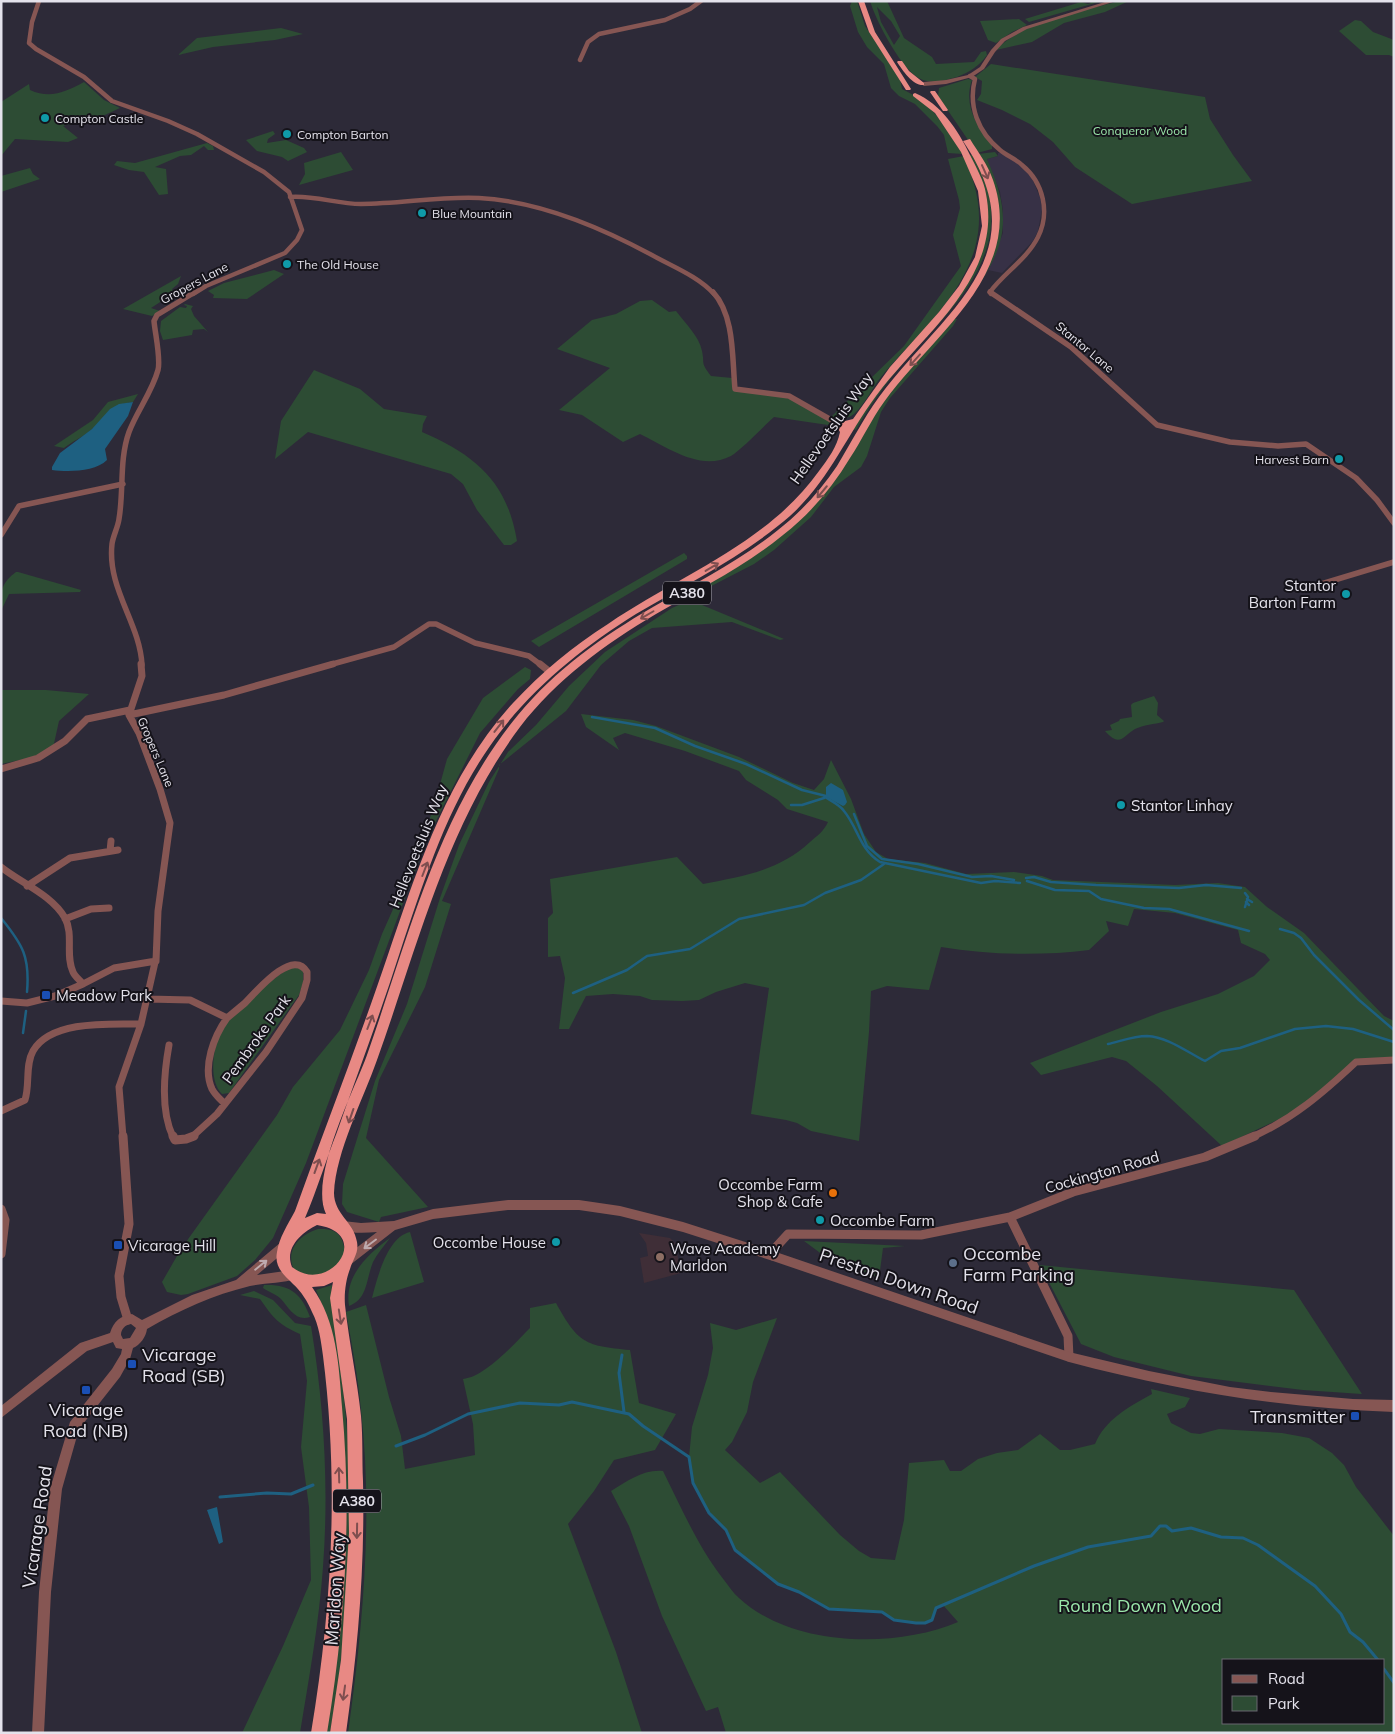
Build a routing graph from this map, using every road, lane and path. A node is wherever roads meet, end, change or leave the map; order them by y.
1 (39, 1) edge
2 (701, 1) edge
3 (861, 1) edge
4 (868, 1) edge
5 (1112, 2) edge
6 (580, 60) dead end
7 (970, 76) junction
8 (946, 82) junction
9 (928, 88) junction
10 (908, 89) junction
11 (916, 95) junction
12 (290, 197) junction
13 (858, 420) junction
14 (840, 425) junction
15 (841, 448) junction
16 (123, 484) junction
17 (1394, 522) edge
18 (1, 535) edge
19 (1394, 562) edge
20 (1308, 588) dead end
21 (550, 672) junction
22 (129, 712) junction
23 (1, 769) edge
24 (111, 840) dead end
25 (118, 850) dead end
26 (110, 851) junction
27 (1, 867) edge
28 (28, 886) junction
29 (101, 908) junction
30 (109, 908) dead end
31 (100, 917) dead end
32 (65, 919) junction
33 (158, 940) dead end
34 (156, 961) junction
35 (82, 984) junction
36 (1, 1001) edge
37 (146, 1003) junction
38 (227, 1018) junction
39 (141, 1024) junction
40 (169, 1045) dead end
41 (1394, 1060) edge
42 (225, 1104) junction
43 (1, 1111) edge
44 (1, 1209) edge
45 (1010, 1217) junction
46 (342, 1225) junction
47 (394, 1226) junction
48 (286, 1242) junction
49 (1, 1254) edge
50 (774, 1256) junction
51 (344, 1266) junction
52 (294, 1276) junction
53 (239, 1283) junction
54 (128, 1320) junction
55 (142, 1326) junction
56 (115, 1336) junction
57 (128, 1345) junction
58 (1069, 1357) junction
59 (1394, 1406) edge
60 (1, 1413) edge
61 (38, 1733) edge
62 (319, 1733) edge
63 (338, 1733) edge

1 - 12 street, Gropers Lane
2 - 6 street
3 - 10 highway
4 - 9 highway, A380
5 - 7 street
7 - 8 street
7 - 17 street, Stantor Lane
8 - 9 street
8 - 9 street
9 - 10 highway
9 - 11 highway
9 -> 46 highway, Hellevoetsluis Way / A380
10 - 11 highway, Hellevoetsluis Way
11 - 13 highway, Hellevoetsluis Way / A380
12 - 14 street
12 - 16 street, Gropers Lane
13 - 14 highway
13 - 15 highway, Hellevoetsluis Way / A380
14 - 15 highway
21 -> 15 highway, Hellevoetsluis Way / A380
16 - 18 street
16 - 22 street, Gropers Lane
19 - 20 street
21 - 22 street
48 -> 21 highway, Hellevoetsluis Way / A380
22 - 23 street
22 - 34 street, Gropers Lane
24 - 26 street
25 - 26 street
26 - 28 street
27 - 28 street
28 - 32 street
29 - 30 street
29 - 31 street
29 - 32 street
32 - 35 street
33 - 34 street
34 - 35 street
34 - 37 street
35 - 36 street
37 - 38 street
37 - 39 street
38 - 42 street, Pembroke Park
38 - 42 street, Pembroke Park
39 - 43 street
39 - 54 street
40 - 42 street, Pembroke Park
41 - 45 street, Cockington Road
44 - 49 street
45 - 50 street, Cockington Road
45 - 58 street
46 - 47 street, Preston Down Road
46 - 48 highway
46 - 51 highway
47 - 50 street, Preston Down Road
47 -> 51 street, Preston Down Road
48 - 52 highway
53 -> 48 street
50 - 58 street, Preston Down Road
51 - 52 highway
51 -> 63 highway, Marldon Way / A380
52 - 53 street
62 -> 52 highway, Marldon Way / A380
53 - 55 street
54 - 55 street
54 - 56 street
55 - 57 street
56 - 57 street
56 - 60 street
57 - 61 street, Vicarage Road
58 - 59 street, Preston Down Road

